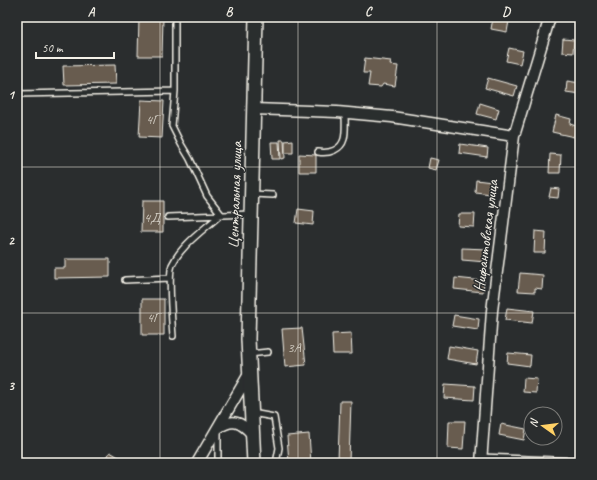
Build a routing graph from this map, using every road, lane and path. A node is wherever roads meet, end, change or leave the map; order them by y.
1 (175, 17) edge
2 (256, 17) edge
3 (550, 17) edge
4 (175, 91) junction
5 (17, 94) edge
6 (254, 109) junction
7 (345, 113) junction
8 (514, 136) junction
9 (318, 152) dead end
10 (252, 194) junction
11 (273, 195) dead end
12 (221, 214) junction
13 (252, 214) junction
14 (168, 217) dead end
15 (170, 278) junction
16 (125, 280) dead end
17 (173, 336) dead end
18 (268, 352) dead end
19 (248, 354) junction
20 (249, 374) junction
21 (251, 412) junction
22 (218, 429) junction
23 (252, 434) junction
24 (481, 460) edge
25 (580, 461) edge
26 (560, 462) edge
27 (197, 463) edge
28 (218, 463) edge
29 (254, 463) edge
30 (274, 463) edge

1 - 4 lane
2 - 6 street, Центральная улица
3 - 8 street, Нифантовская улица
4 - 5 lane
4 - 12 lane
6 - 7 street
6 - 10 street, Центральная улица
7 - 8 street
7 - 9 lane
8 - 24 street, Нифантовская улица
10 - 11 lane
10 - 13 street, Центральная улица
12 - 13 lane
12 - 14 lane
12 - 15 lane
13 - 19 street, Центральная улица
15 - 16 lane
15 - 17 lane
18 - 19 lane
19 - 20 street, Центральная улица
20 - 21 street, Центральная улица
20 - 22 street
21 - 23 street, Центральная улица
21 - 30 lane
22 - 23 street
22 - 27 street
22 - 28 lane
23 - 29 street, Центральная улица
24 - 26 lane
25 - 26 lane

